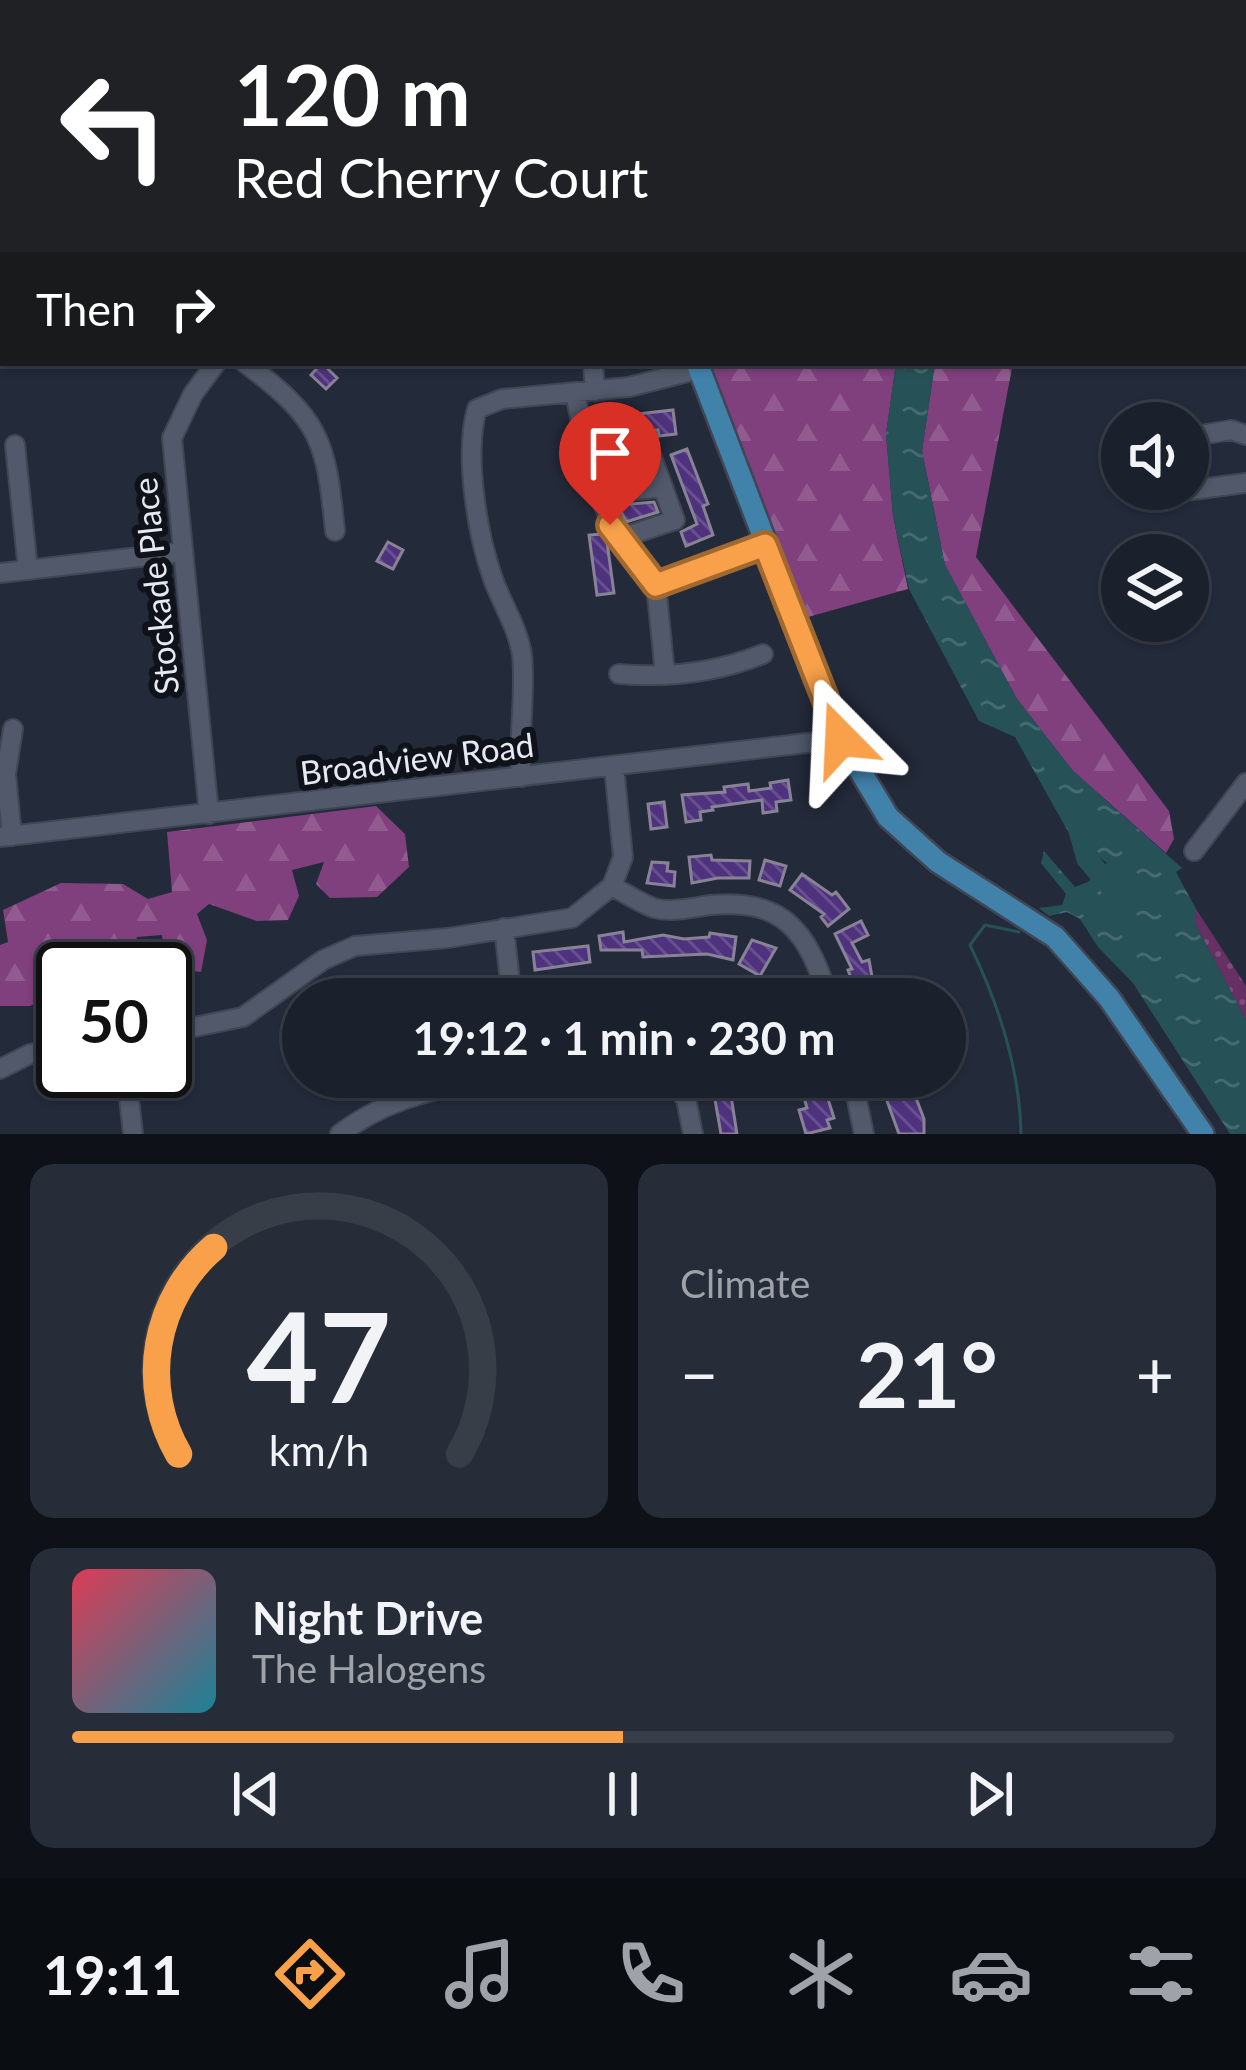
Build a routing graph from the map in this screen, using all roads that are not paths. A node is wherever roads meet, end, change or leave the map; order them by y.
1 (214, 366) edge
2 (249, 366) edge
3 (592, 366) edge
4 (636, 366) edge
5 (698, 366) edge
6 (642, 384) junction
7 (585, 392) junction
8 (1209, 434) edge
9 (1246, 435) edge
10 (15, 445) dead end
11 (588, 459) junction
12 (1246, 483) edge
13 (664, 487) junction
14 (1209, 488) edge
15 (598, 494) junction
16 (334, 531) dead end
17 (621, 538) junction
18 (765, 545) junction
19 (182, 552) junction
20 (28, 570) junction
21 (0, 573) edge
22 (656, 585) junction
23 (764, 654) dead end
24 (619, 674) dead end
25 (664, 674) junction
26 (14, 729) dead end
27 (841, 739) junction
28 (614, 767) junction
29 (521, 777) junction
30 (1246, 783) edge
31 (209, 814) junction
32 (6, 837) edge
33 (1194, 851) dead end
34 (612, 886) junction
35 (504, 928) junction
36 (510, 978) edge
37 (820, 978) edge
38 (192, 1027) edge
39 (36, 1053) edge
40 (0, 1069) edge
41 (129, 1098) edge
42 (405, 1098) edge
43 (685, 1098) edge
44 (855, 1098) edge
45 (134, 1134) edge
46 (340, 1134) edge
47 (693, 1134) edge
48 (863, 1134) edge
49 (1203, 1134) edge

1 - 19 street, Stockade Place
2 - 16 street
3 - 7 street
4 - 6 street
5 - 6 street
5 - 18 main road
6 - 7 street
7 - 11 street
7 - 29 street
8 - 9 street
10 - 20 street
11 - 13 street
11 - 15 street
12 - 14 street
13 - 15 street
13 - 17 street
15 - 17 street
17 - 22 street
18 - 22 street
18 - 27 main road
19 - 20 street
19 - 31 street, Stockade Place
20 - 21 street
22 - 25 street
23 - 25 street
24 - 25 street
26 - 32 street
27 - 28 street, Broadview Road
27 - 49 main road
28 - 29 street, Broadview Road
28 - 34 street
29 - 31 street, Broadview Road
30 - 33 street
31 - 32 street, Broadview Road
34 - 35 street
34 - 37 street
35 - 36 street
35 - 38 street
39 - 40 street
41 - 45 street
42 - 46 street
43 - 47 street
44 - 48 street

